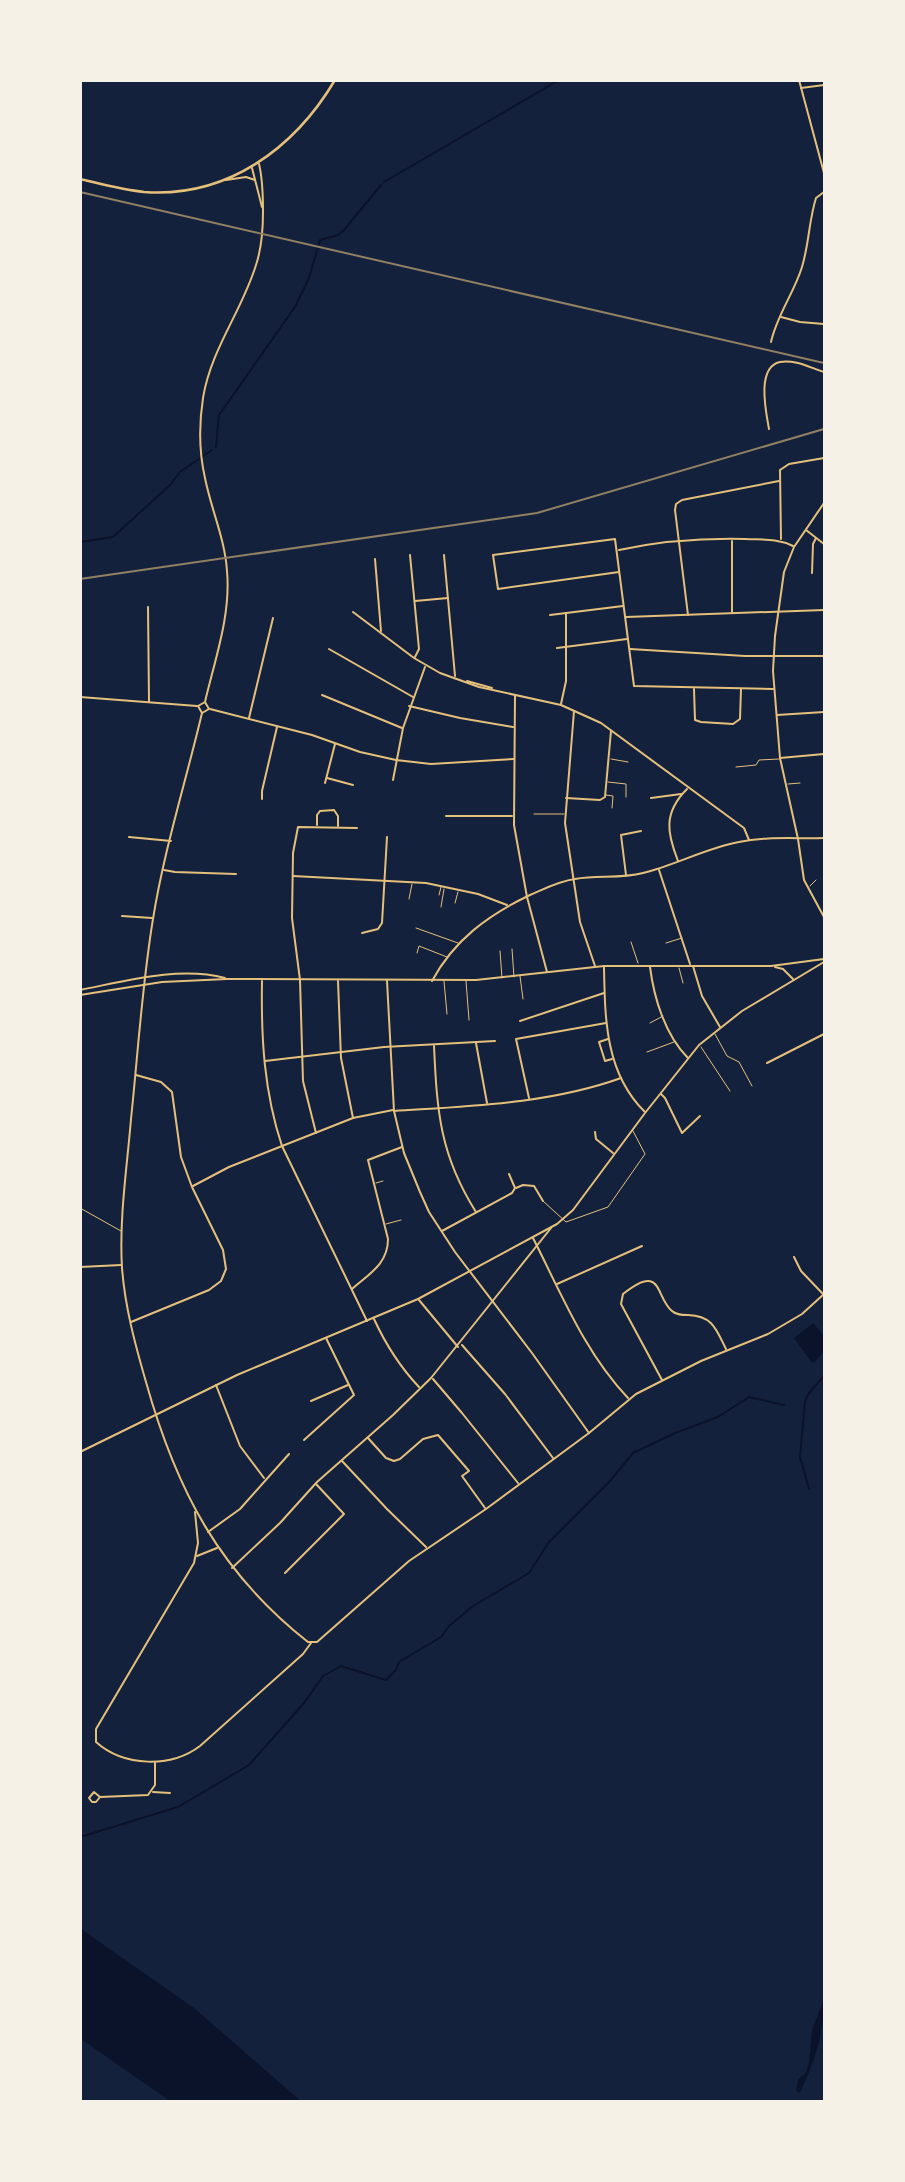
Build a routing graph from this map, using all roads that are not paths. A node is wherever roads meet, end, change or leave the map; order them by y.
1 (335, 80) edge
2 (799, 80) edge
3 (824, 85) edge
4 (801, 88) junction
5 (258, 163) junction
6 (252, 167) junction
7 (824, 173) edge
8 (80, 179) edge
9 (225, 180) junction
10 (257, 181) junction
11 (824, 192) edge
12 (263, 215) junction
13 (779, 317) junction
14 (824, 324) edge
15 (771, 342) dead end
16 (824, 372) edge
17 (769, 429) dead end
18 (824, 458) edge
19 (779, 481) junction
20 (824, 503) edge
21 (819, 511) junction
22 (824, 514) edge
23 (805, 530) junction
24 (816, 538) junction
25 (732, 539) junction
26 (680, 540) junction
27 (781, 540) junction
28 (824, 544) edge
29 (793, 547) junction
30 (617, 550) junction
31 (410, 555) dead end
32 (444, 555) dead end
33 (375, 559) dead end
34 (619, 572) junction
35 (811, 573) dead end
36 (449, 598) junction
37 (414, 601) junction
38 (624, 606) junction
39 (148, 607) dead end
40 (824, 610) edge
41 (353, 612) dead end
42 (778, 612) junction
43 (566, 613) junction
44 (732, 613) junction
45 (550, 615) dead end
46 (688, 615) junction
47 (625, 617) junction
48 (273, 618) dead end
49 (380, 632) junction
50 (628, 639) junction
51 (568, 647) junction
52 (557, 648) dead end
53 (329, 649) dead end
54 (629, 649) junction
55 (774, 656) junction
56 (824, 656) edge
57 (414, 658) junction
58 (425, 666) junction
59 (455, 677) junction
60 (694, 688) junction
61 (773, 689) junction
62 (741, 690) junction
63 (515, 694) junction
64 (322, 695) dead end
65 (80, 697) edge
66 (413, 697) junction
67 (205, 702) junction
68 (149, 703) junction
69 (561, 705) junction
70 (198, 706) junction
71 (409, 706) junction
72 (209, 709) junction
73 (574, 710) junction
74 (824, 712) edge
75 (202, 713) junction
76 (775, 715) junction
77 (248, 719) junction
78 (277, 726) junction
79 (514, 727) junction
80 (403, 728) junction
81 (611, 729) junction
82 (335, 744) junction
83 (824, 754) edge
84 (780, 758) junction
85 (514, 759) junction
86 (609, 759) junction
87 (396, 760) junction
88 (628, 762) dead end
89 (736, 767) dead end
90 (327, 778) junction
91 (393, 780) dead end
92 (608, 782) junction
93 (325, 783) dead end
94 (800, 783) dead end
95 (785, 784) junction
96 (353, 785) dead end
97 (688, 789) junction
98 (683, 793) junction
99 (606, 795) junction
100 (626, 797) dead end
101 (565, 798) junction
102 (651, 798) dead end
103 (262, 799) dead end
104 (612, 807) dead end
105 (534, 814) dead end
106 (564, 814) junction
107 (446, 816) dead end
108 (513, 816) junction
109 (317, 827) junction
110 (338, 827) junction
111 (357, 828) dead end
112 (641, 831) dead end
113 (129, 837) dead end
114 (387, 837) dead end
115 (824, 838) edge
116 (798, 839) junction
117 (749, 840) junction
118 (171, 841) junction
119 (678, 862) junction
120 (659, 869) junction
121 (164, 870) junction
122 (236, 874) dead end
123 (291, 876) junction
124 (626, 877) junction
125 (573, 879) junction
126 (383, 880) junction
127 (816, 880) dead end
128 (412, 881) junction
129 (443, 886) junction
130 (807, 888) junction
131 (458, 889) junction
132 (439, 895) dead end
133 (527, 897) junction
134 (410, 899) dead end
135 (455, 903) dead end
136 (508, 906) junction
137 (441, 907) dead end
138 (122, 916) dead end
139 (824, 917) edge
140 (153, 918) junction
141 (416, 928) dead end
142 (362, 933) dead end
143 (682, 937) junction
144 (631, 942) dead end
145 (458, 943) junction
146 (666, 943) dead end
147 (512, 949) dead end
148 (500, 950) dead end
149 (417, 953) dead end
150 (447, 957) junction
151 (824, 961) edge
152 (638, 965) junction
153 (604, 966) junction
154 (650, 966) junction
155 (678, 966) junction
156 (692, 966) junction
157 (771, 966) junction
158 (595, 967) junction
159 (547, 972) junction
160 (520, 976) junction
161 (514, 977) junction
162 (146, 978) junction
163 (502, 978) junction
164 (227, 979) junction
165 (262, 979) junction
166 (793, 979) junction
167 (300, 980) junction
168 (338, 981) junction
169 (387, 981) junction
170 (432, 981) junction
171 (444, 981) junction
172 (466, 981) junction
173 (683, 983) dead end
174 (145, 985) junction
175 (80, 989) edge
176 (605, 992) junction
177 (80, 995) edge
178 (523, 999) dead end
179 (447, 1014) dead end
180 (663, 1016) junction
181 (469, 1020) dead end
182 (520, 1021) dead end
183 (606, 1023) junction
184 (650, 1023) dead end
185 (720, 1027) junction
186 (714, 1032) junction
187 (824, 1034) edge
188 (608, 1040) junction
189 (495, 1041) dead end
190 (476, 1042) junction
191 (674, 1042) junction
192 (699, 1045) junction
193 (434, 1046) junction
194 (391, 1047) junction
195 (340, 1052) junction
196 (647, 1052) dead end
197 (301, 1056) junction
198 (613, 1058) junction
199 (688, 1058) junction
200 (264, 1061) junction
201 (767, 1063) dead end
202 (135, 1074) junction
203 (621, 1078) junction
204 (752, 1086) dead end
205 (730, 1091) dead end
206 (660, 1094) junction
207 (529, 1098) junction
208 (486, 1104) junction
209 (438, 1108) junction
210 (394, 1110) junction
211 (645, 1113) junction
212 (700, 1116) dead end
213 (353, 1118) junction
214 (632, 1130) junction
215 (595, 1132) dead end
216 (316, 1133) junction
217 (282, 1146) junction
218 (403, 1147) junction
219 (614, 1154) junction
220 (509, 1174) dead end
221 (383, 1181) dead end
222 (373, 1184) junction
223 (192, 1187) junction
224 (515, 1188) junction
225 (543, 1201) joint
226 (80, 1208) edge
227 (476, 1212) junction
228 (401, 1220) dead end
229 (562, 1221) junction
230 (384, 1225) junction
231 (552, 1227) junction
232 (122, 1231) junction
233 (441, 1231) junction
234 (533, 1237) junction
235 (642, 1246) dead end
236 (538, 1247) junction
237 (794, 1257) dead end
238 (122, 1265) junction
239 (80, 1267) edge
240 (470, 1271) junction
241 (556, 1285) junction
242 (352, 1289) junction
243 (824, 1295) edge
244 (418, 1299) junction
245 (493, 1302) junction
246 (374, 1318) junction
247 (367, 1321) junction
248 (130, 1322) junction
249 (326, 1337) junction
250 (461, 1343) junction
251 (458, 1347) junction
252 (727, 1350) junction
253 (432, 1378) junction
254 (662, 1380) junction
255 (216, 1385) junction
256 (349, 1385) junction
257 (420, 1389) junction
258 (629, 1399) junction
259 (311, 1401) dead end
260 (156, 1417) junction
261 (589, 1433) junction
262 (368, 1437) junction
263 (304, 1440) dead end
264 (80, 1452) edge
265 (289, 1454) dead end
266 (554, 1459) junction
267 (341, 1460) junction
268 (264, 1479) junction
269 (316, 1483) junction
270 (518, 1484) junction
271 (486, 1509) junction
272 (195, 1512) junction
273 (208, 1532) junction
274 (218, 1548) junction
275 (427, 1548) junction
276 (196, 1556) junction
277 (232, 1568) junction
278 (285, 1573) dead end
279 (310, 1643) junction
280 (155, 1762) junction
281 (152, 1792) junction
282 (170, 1793) dead end
283 (100, 1797) dead end

1 - 5 main road
2 - 4 street
3 - 4 street
4 - 7 street
5 - 6 main road
5 - 12 street
6 - 9 main road
6 - 10 street
8 - 9 main road
9 - 10 street
10 - 12 street
11 - 13 street
12 - 67 street
13 - 14 street
13 - 15 street
16 - 17 street
18 - 19 street
19 - 26 street
19 - 27 street
20 - 21 street
21 - 22 street
21 - 23 street
23 - 24 street
23 - 29 street
24 - 28 street
24 - 35 street
25 - 26 street
25 - 27 street
25 - 44 street
26 - 30 street
26 - 46 street
27 - 29 street
29 - 42 street
30 - 34 street
30 - 34 street
31 - 37 street
32 - 36 street
33 - 49 street
34 - 38 street
36 - 37 street
36 - 59 street
37 - 57 street
38 - 43 street
38 - 47 street
39 - 68 street
40 - 42 street
41 - 49 street
42 - 44 street
42 - 55 street
43 - 45 street
43 - 51 street
44 - 46 street
46 - 47 street
47 - 50 street
48 - 77 street
49 - 57 street
50 - 51 street
50 - 54 street
51 - 52 street
51 - 69 street
53 - 66 street
54 - 55 street
54 - 60 street
55 - 56 street
55 - 61 street
57 - 58 street
58 - 59 street
58 - 66 street
59 - 63 street
60 - 62 street
60 - 62 street
61 - 62 street
61 - 76 street
63 - 69 street
63 - 79 street
64 - 80 street
65 - 68 street
66 - 71 street
67 - 70 street
67 - 72 street
68 - 70 street
69 - 73 street
70 - 75 street
71 - 79 street
71 - 80 street
72 - 75 street
72 - 77 street
73 - 81 street
73 - 101 street
74 - 76 street
75 - 118 street
76 - 84 street
77 - 78 street
78 - 82 street
78 - 103 street
79 - 85 street
80 - 87 street
81 - 86 street
81 - 97 street
82 - 87 street
82 - 90 street
83 - 84 street
84 - 89 lane
84 - 95 street
85 - 87 street
85 - 108 street
86 - 88 lane
86 - 92 street
87 - 91 street
90 - 93 street
90 - 96 street
92 - 99 street
92 - 100 lane
94 - 95 lane
95 - 116 street
97 - 98 street
97 - 117 street
98 - 102 street
98 - 119 street
99 - 101 street
99 - 104 lane
101 - 106 street
105 - 106 lane
106 - 125 street
107 - 108 street
108 - 133 street
109 - 110 street
109 - 110 street
109 - 123 street
110 - 111 street
112 - 124 street
113 - 118 street
114 - 126 street
115 - 116 street
116 - 117 street
116 - 130 street
117 - 119 street
118 - 121 street
119 - 120 street
120 - 124 street
120 - 143 street
121 - 122 street
121 - 140 street
123 - 126 street
123 - 167 street
124 - 125 street
125 - 133 street
125 - 158 street
126 - 128 street
126 - 142 street
127 - 130 lane
128 - 129 street
128 - 134 lane
129 - 131 street
129 - 132 lane
129 - 137 lane
130 - 139 street
131 - 135 lane
131 - 136 street
133 - 136 street
133 - 159 street
136 - 145 street
138 - 140 street
140 - 162 street
141 - 145 lane
143 - 146 lane
143 - 156 street
144 - 152 lane
145 - 150 street
147 - 161 lane
148 - 163 lane
149 - 150 lane
150 - 170 street
151 - 157 street
151 - 166 street
152 - 153 street
152 - 154 street
153 - 158 street
153 - 176 street
154 - 155 street
154 - 180 street
155 - 156 street
155 - 173 lane
156 - 157 street
156 - 185 street
157 - 166 street
158 - 159 street
159 - 160 street
160 - 161 street
160 - 178 lane
161 - 163 street
162 - 164 street
162 - 174 street
162 - 175 street
163 - 172 street
164 - 165 street
164 - 174 street
165 - 167 street
165 - 200 street
166 - 185 street
167 - 168 street
167 - 197 street
168 - 169 street
168 - 195 street
169 - 170 street
169 - 194 street
170 - 171 street
171 - 172 street
171 - 179 lane
172 - 181 lane
174 - 177 street
174 - 202 street
176 - 182 street
176 - 183 street
180 - 184 lane
180 - 191 street
183 - 188 street
183 - 207 street
185 - 186 street
186 - 192 street
186 - 204 lane
187 - 201 street
188 - 198 street
188 - 198 street
189 - 190 street
190 - 193 street
190 - 208 street
191 - 196 lane
191 - 199 street
192 - 199 street
192 - 205 lane
193 - 194 street
193 - 209 street
194 - 195 street
194 - 210 street
195 - 197 street
195 - 213 street
197 - 200 street
197 - 216 street
198 - 203 street
199 - 206 street
200 - 217 street
202 - 223 street
202 - 232 street
203 - 207 street
203 - 211 street
206 - 211 street
206 - 212 street
207 - 208 street
208 - 209 street
209 - 210 street
209 - 227 street
210 - 213 street
210 - 218 street
211 - 214 street
213 - 216 street
214 - 219 street
214 - 229 lane
215 - 219 street
216 - 217 street
217 - 223 street
217 - 242 street
218 - 222 street
218 - 233 street
219 - 229 street
220 - 224 street
221 - 222 lane
222 - 230 street
223 - 248 street
224 - 225 street
224 - 227 street
225 - 229 lane
226 - 232 lane
227 - 233 street
228 - 230 lane
229 - 231 street
230 - 242 street
231 - 234 street
231 - 236 street
232 - 238 street
233 - 240 street
234 - 236 street
234 - 240 street
235 - 241 street
236 - 241 street
236 - 245 street
237 - 243 street
238 - 239 street
238 - 248 street
240 - 244 street
240 - 245 street
241 - 258 street
242 - 247 street
243 - 252 street
244 - 246 street
244 - 251 street
245 - 250 street
245 - 261 street
246 - 247 street
246 - 257 street
247 - 249 street
248 - 260 street
249 - 255 street
249 - 256 street
250 - 251 street
250 - 266 street
251 - 253 street
252 - 254 street
252 - 254 street
253 - 257 street
253 - 270 street
254 - 258 street
255 - 260 street
255 - 268 street
256 - 259 street
256 - 263 street
257 - 262 street
258 - 261 street
260 - 264 street
260 - 272 street
261 - 266 street
262 - 267 street
262 - 271 street
265 - 268 street
266 - 270 street
267 - 269 street
267 - 275 street
268 - 273 street
269 - 277 street
269 - 278 street
270 - 271 street
271 - 275 street
272 - 273 street
272 - 276 street
273 - 274 street
274 - 276 street
274 - 277 street
275 - 279 street
276 - 280 street
277 - 279 street
279 - 280 street
280 - 281 street
281 - 282 street
281 - 283 street

